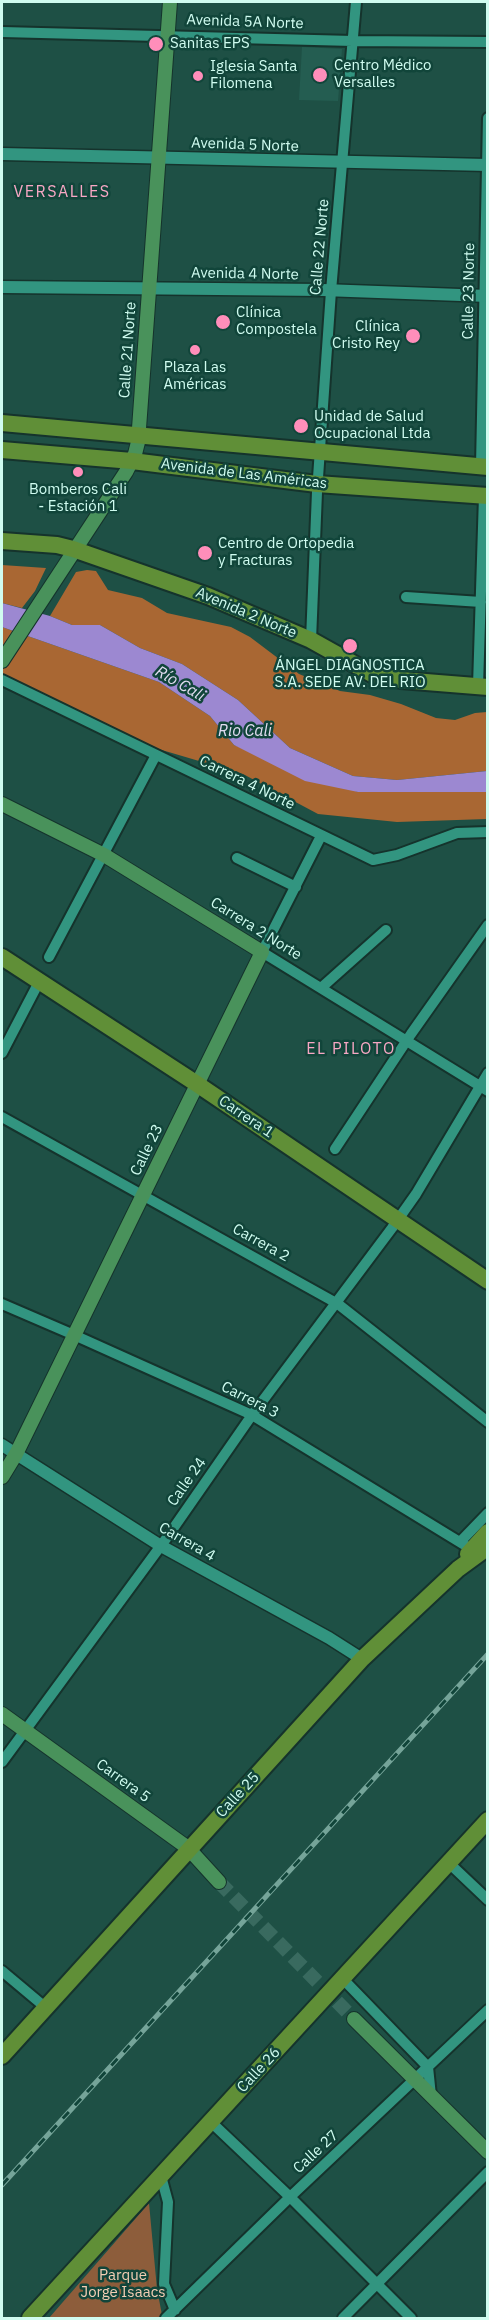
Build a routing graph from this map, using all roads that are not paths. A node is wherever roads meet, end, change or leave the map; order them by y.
1 (170, 2) edge
2 (356, 2) edge
3 (2, 32) edge
4 (168, 35) junction
5 (353, 41) junction
6 (488, 42) edge
7 (488, 118) edge
8 (2, 154) edge
9 (158, 158) junction
10 (342, 163) junction
11 (487, 165) edge
12 (2, 287) edge
13 (148, 288) junction
14 (331, 291) junction
15 (486, 296) edge
16 (2, 423) edge
17 (138, 435) junction
18 (2, 450) edge
19 (320, 453) junction
20 (132, 460) junction
21 (484, 466) edge
22 (317, 484) junction
23 (486, 496) edge
24 (2, 541) edge
25 (73, 549) junction
26 (406, 597) dead end
27 (481, 602) junction
28 (310, 640) junction
29 (5, 656) edge
30 (2, 680) edge
31 (483, 687) edge
32 (156, 755) junction
33 (2, 804) edge
34 (488, 832) edge
35 (321, 836) junction
36 (104, 855) junction
37 (237, 858) dead end
38 (296, 886) junction
39 (488, 925) edge
40 (386, 930) dead end
41 (262, 952) junction
42 (2, 957) edge
43 (49, 957) dead end
44 (40, 980) junction
45 (321, 988) junction
46 (406, 1041) junction
47 (2, 1053) edge
48 (488, 1073) edge
49 (197, 1084) junction
50 (484, 1089) edge
51 (2, 1118) edge
52 (335, 1149) dead end
53 (143, 1194) junction
54 (398, 1220) junction
55 (488, 1281) edge
56 (2, 1304) edge
57 (338, 1304) junction
58 (74, 1335) junction
59 (252, 1415) junction
60 (488, 1422) edge
61 (2, 1445) edge
62 (16, 1454) junction
63 (2, 1477) edge
64 (488, 1513) edge
65 (488, 1532) edge
66 (161, 1546) junction
67 (473, 1546) edge
68 (362, 1659) junction
69 (2, 1714) edge
70 (25, 1731) junction
71 (2, 1762) edge
72 (488, 1820) edge
73 (188, 1848) junction
74 (448, 1862) junction
75 (219, 1882) tunnel mouth
76 (488, 1900) edge
77 (2, 1971) edge
78 (343, 1979) junction
79 (45, 2007) junction
80 (488, 2010) edge
81 (354, 2019) tunnel mouth
82 (2, 2056) edge
83 (428, 2067) junction
84 (415, 2080) junction
85 (431, 2096) junction
86 (211, 2122) junction
87 (488, 2152) edge
88 (488, 2172) edge
89 (161, 2176) junction
90 (146, 2193) junction
91 (290, 2197) junction
92 (168, 2202) junction
93 (376, 2285) junction
94 (175, 2310) junction
95 (30, 2319) edge
96 (166, 2319) edge
97 (343, 2319) edge
98 (411, 2319) edge

1 - 4 main road, Calle 21 Norte
2 - 5 street, Calle 22 Norte
3 - 4 street, Avenida 5A Norte
4 - 5 street, Avenida 5A Norte
4 - 9 main road, Calle 21 Norte
5 - 6 street, Avenida 5A Norte
5 - 10 street, Calle 22 Norte
7 - 11 street, Calle 23 Norte
8 - 9 street, Avenida 5 Norte
9 - 10 street, Avenida 5 Norte
9 - 13 main road, Calle 21 Norte
10 - 11 street, Avenida 5 Norte
10 - 14 street, Calle 22 Norte
11 - 15 street, Calle 23 Norte
12 - 13 street, Avenida 4 Norte
13 - 14 street, Avenida 4 Norte
13 - 17 main road, Calle 21 Norte
14 - 15 street, Avenida 4 Norte
14 - 19 street, Calle 22 Norte
15 - 21 street, Calle 23 Norte
16 - 17 main road, Avenida de Las Américas
17 - 19 main road, Avenida de Las Américas
17 - 20 main road, Calle 21 Norte
18 - 20 main road, Avenida de Las Américas
19 - 21 main road, Avenida de Las Américas
19 - 22 street, Calle 22 Norte
20 - 22 main road, Avenida de Las Américas
20 - 25 main road, Calle 21 Norte
22 - 23 main road, Avenida de Las Américas
22 - 28 street, Calle 22 Norte
23 - 27 street
24 - 25 main road, Avenida 2 Norte
25 - 28 main road, Avenida 2 Norte
25 - 29 main road, Calle 21 Norte
26 - 27 street
27 - 31 street
28 - 31 main road, Avenida 2 Norte
30 - 32 street, Carrera 4 Norte
32 - 35 street, Carrera 4 Norte
32 - 36 street
33 - 36 main road, Carrera 2 Norte
34 - 35 street, Carrera 4 Norte
35 - 38 street, Calle 23
36 - 41 main road, Carrera 2 Norte
36 - 43 street
37 - 38 street
38 - 41 street, Calle 23
39 - 46 street
40 - 45 street
41 - 45 street, Carrera 2 Norte
41 - 49 main road, Calle 23
42 - 44 main road, Carrera 1
44 - 47 street
44 - 49 main road, Carrera 1
45 - 46 street, Carrera 2 Norte
46 - 50 street, Carrera 2 Norte
46 - 52 street
48 - 50 street, Calle 24
49 - 53 main road, Calle 23
49 - 54 main road, Carrera 1
50 - 54 street, Calle 24
51 - 53 street, Carrera 2
53 - 57 street, Carrera 2
53 - 58 main road, Calle 23
54 - 55 main road, Carrera 1
54 - 57 street, Calle 24
56 - 58 street, Carrera 3
57 - 59 street, Calle 24
57 - 60 street, Carrera 2
58 - 59 street, Carrera 3
58 - 62 main road, Calle 23
59 - 66 street, Calle 24
59 - 67 street, Carrera 3
61 - 62 street, Carrera 4
62 - 63 main road, Calle 23
62 - 66 street, Carrera 4
64 - 67 street
65 - 67 main road, Calle 25
66 - 68 street, Carrera 4
66 - 70 street, Calle 24
67 - 68 main road, Calle 25
68 - 73 main road, Calle 25
69 - 70 main road, Carrera 5
70 - 71 street, Calle 24
70 - 73 main road, Carrera 5
72 - 74 main road, Calle 26
73 - 75 main road, Carrera 5
73 - 79 main road, Calle 25
74 - 76 street
74 - 78 main road, Calle 26
77 - 79 street
78 - 83 street
78 - 86 main road, Calle 26
79 - 82 main road, Calle 25
80 - 83 street, Calle 27
81 - 84 main road
83 - 84 street, Calle 27
83 - 85 street
84 - 85 main road
84 - 91 street, Calle 27
85 - 87 main road
86 - 89 main road, Calle 26
86 - 91 street
88 - 93 street
89 - 90 main road, Calle 26
89 - 92 street
90 - 92 street
90 - 95 main road, Calle 26
91 - 93 street
91 - 94 street, Calle 27
92 - 94 street
93 - 97 street
93 - 98 street
94 - 96 street, Calle 27

